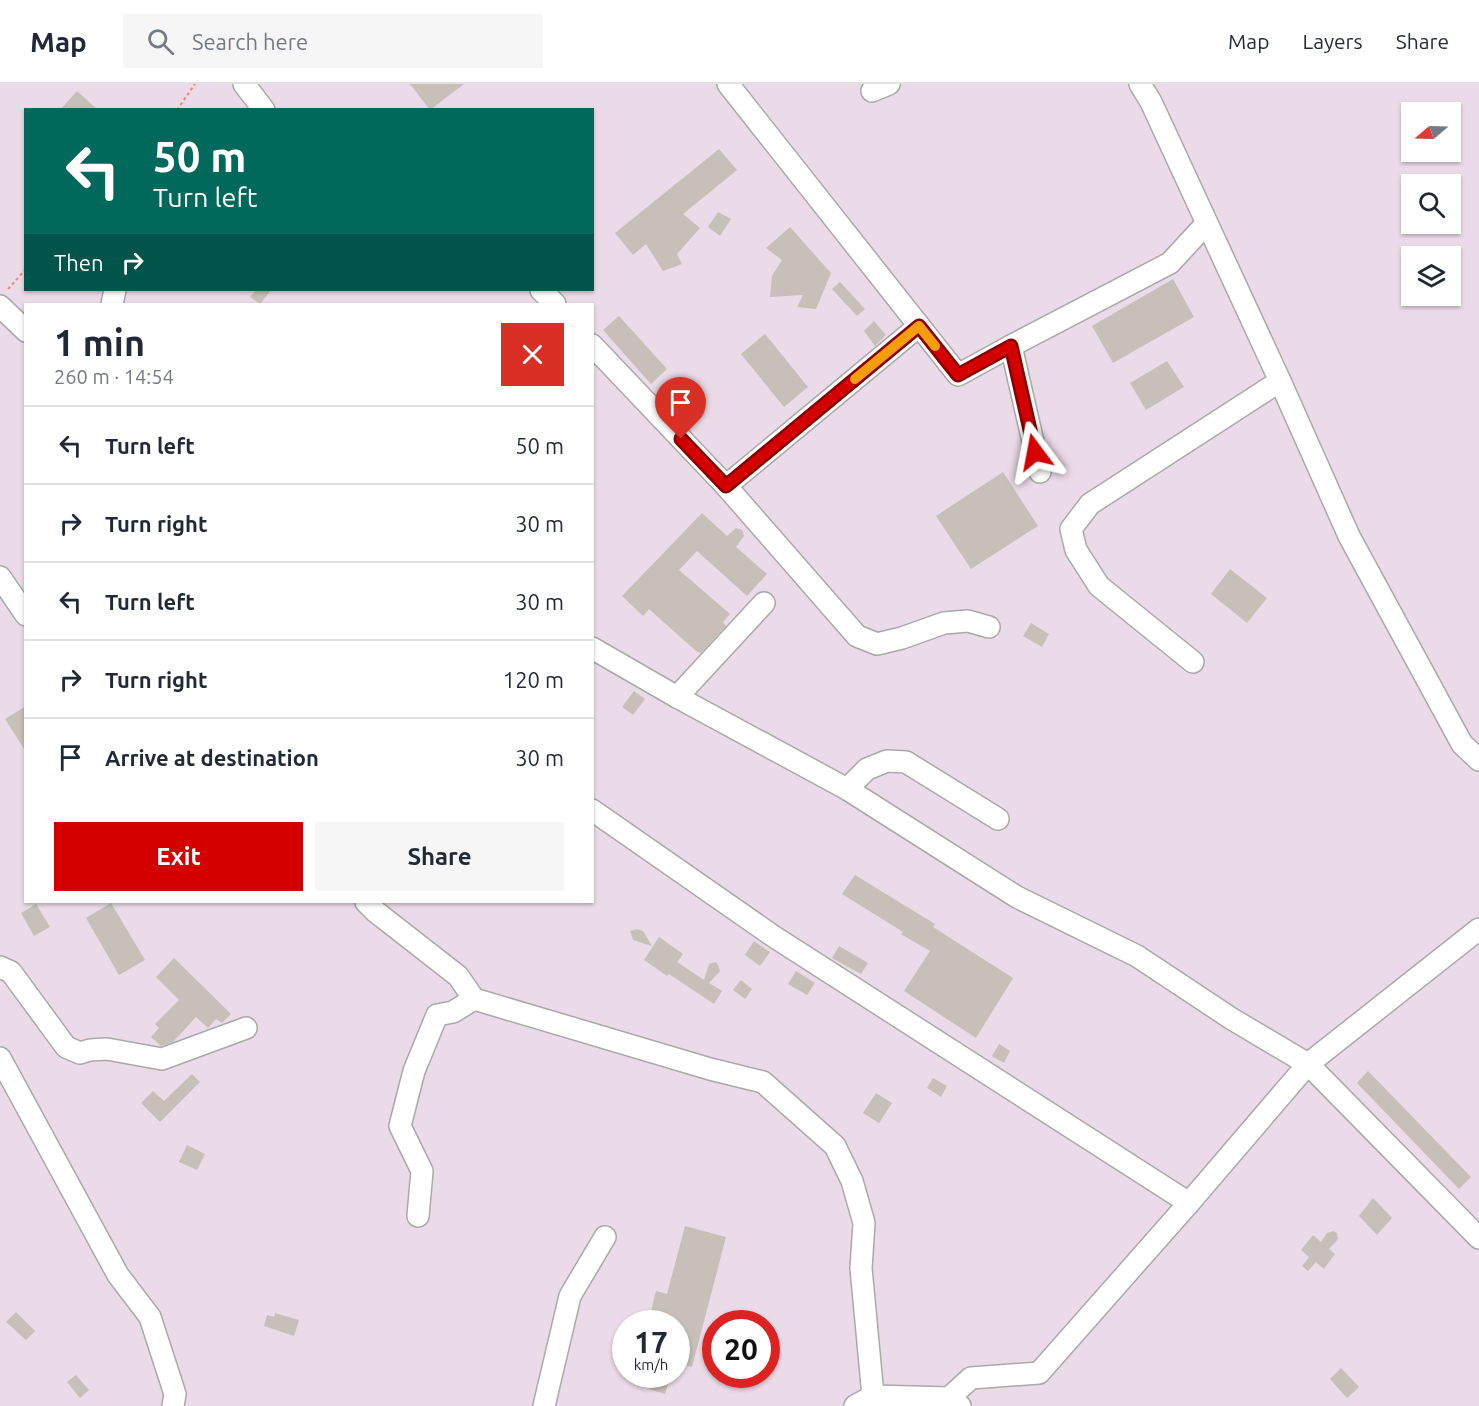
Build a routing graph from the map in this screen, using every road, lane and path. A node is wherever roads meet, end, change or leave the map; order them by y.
1 (195, 84) edge
2 (243, 84) edge
3 (728, 84) edge
4 (1140, 84) edge
5 (178, 108) edge
6 (262, 108) edge
7 (1206, 224) junction
8 (24, 272) edge
9 (542, 291) edge
10 (3, 298) edge
11 (554, 303) edge
12 (919, 326) junction
13 (24, 328) edge
14 (1011, 346) junction
15 (594, 347) edge
16 (1280, 381) junction
17 (1040, 472) dead end
18 (726, 486) junction
19 (0, 577) edge
20 (764, 603) dead end
21 (24, 612) edge
22 (989, 627) dead end
23 (594, 649) edge
24 (1193, 662) dead end
25 (677, 698) junction
26 (1479, 760) edge
27 (847, 789) junction
28 (594, 811) edge
29 (998, 819) dead end
30 (367, 903) edge
31 (1479, 929) edge
32 (0, 967) edge
33 (474, 999) junction
34 (246, 1028) dead end
35 (0, 1058) edge
36 (1308, 1064) junction
37 (1189, 1203) junction
38 (418, 1216) dead end
39 (605, 1237) dead end
40 (1479, 1238) edge
41 (864, 1401) edge
42 (954, 1402) edge
43 (173, 1406) edge
44 (544, 1406) edge

1 - 5 path
2 - 6 street
3 - 12 street
4 - 7 street
7 - 14 street
7 - 16 street
8 - 10 path
9 - 11 street
10 - 13 street
12 - 14 street
12 - 18 street
14 - 17 street
15 - 18 street
16 - 24 street
16 - 26 street
18 - 22 street
19 - 21 street
20 - 25 street
23 - 25 street
25 - 27 street
27 - 29 street
27 - 36 street
28 - 37 street
30 - 33 street
31 - 36 street
32 - 34 street
33 - 38 street
33 - 41 street
35 - 43 street
36 - 37 street
36 - 40 street
37 - 42 street
39 - 44 street
41 - 42 street

